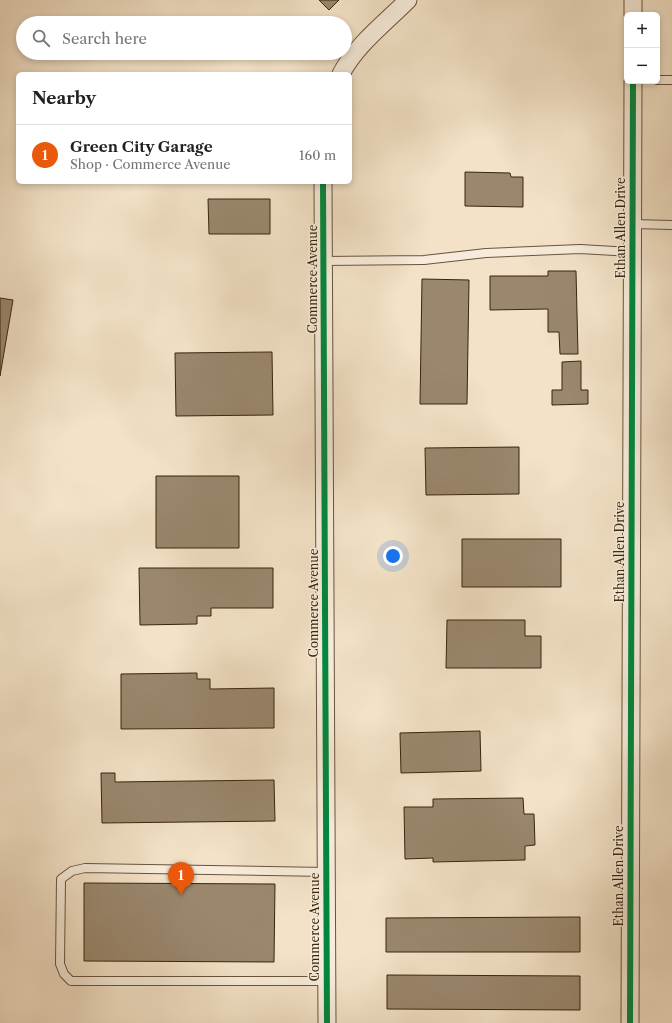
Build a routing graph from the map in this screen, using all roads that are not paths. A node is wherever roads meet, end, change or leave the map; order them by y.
1 (408, 0) edge
2 (633, 0) edge
3 (633, 12) edge
4 (352, 57) edge
5 (349, 60) edge
6 (342, 72) edge
7 (660, 80) edge
8 (672, 80) edge
9 (633, 84) edge
10 (323, 184) edge
11 (632, 224) junction
12 (672, 225) edge
13 (632, 252) junction
14 (324, 262) junction
15 (326, 872) junction
16 (326, 981) junction
17 (327, 1023) edge
18 (630, 1023) edge

1 - 4 street
2 - 3 street
5 - 6 street
7 - 8 lane
9 - 11 street, Ethan Allen Drive
10 - 14 street, Commerce Avenue
11 - 12 lane
11 - 13 street, Ethan Allen Drive
13 - 14 lane
13 - 18 street, Ethan Allen Drive
14 - 15 street, Commerce Avenue
15 - 16 street, Commerce Avenue
15 - 16 lane
16 - 17 street, Commerce Avenue

